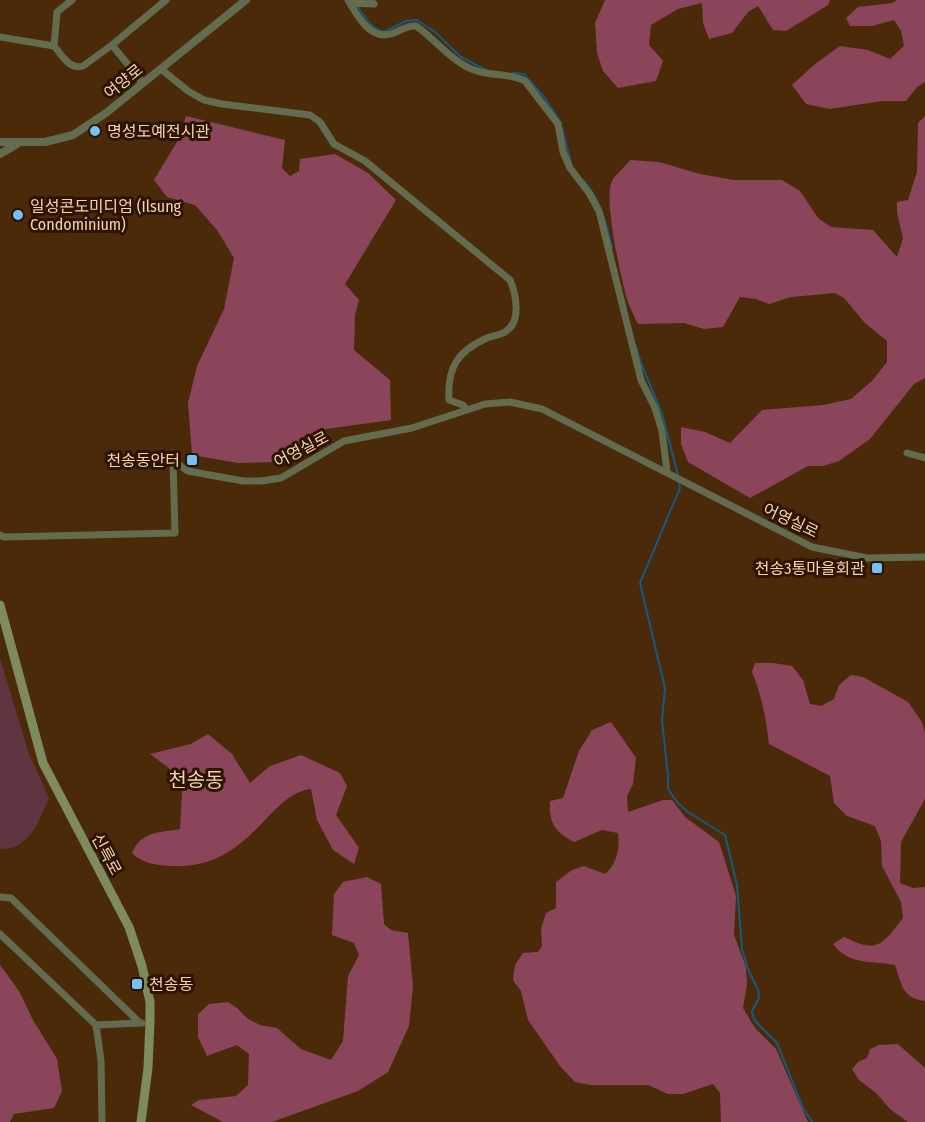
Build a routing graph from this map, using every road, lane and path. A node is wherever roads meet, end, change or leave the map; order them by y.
1 (72, 0) edge
2 (166, 0) edge
3 (246, 0) edge
4 (370, 0) edge
5 (349, 2) edge
6 (0, 37) edge
7 (112, 45) junction
8 (54, 46) junction
9 (161, 69) junction
10 (143, 83) junction
11 (0, 136) edge
12 (0, 142) edge
13 (18, 143) junction
14 (0, 154) edge
15 (467, 410) junction
16 (907, 453) dead end
17 (925, 458) edge
18 (669, 473) junction
19 (0, 535) edge
20 (925, 557) edge
21 (0, 605) edge
22 (0, 897) edge
23 (0, 934) edge
24 (145, 1022) junction
25 (96, 1025) junction
26 (102, 1122) edge
27 (141, 1122) edge

1 - 8 street
2 - 7 street
3 - 9 street, 여양로
4 - 5 street
5 - 18 street
6 - 8 street
7 - 8 street
7 - 10 street
9 - 10 street, 여양로
9 - 15 street
10 - 13 street, 여양로
11 - 13 street
12 - 13 street, 여양로
13 - 14 street
15 - 18 street, 어영실로
15 - 19 street, 어영실로
16 - 17 street
18 - 20 street, 어영실로
21 - 24 main road, 신륵로
22 - 24 street
23 - 25 street
24 - 25 street
24 - 27 main road, 신륵로
25 - 26 street

